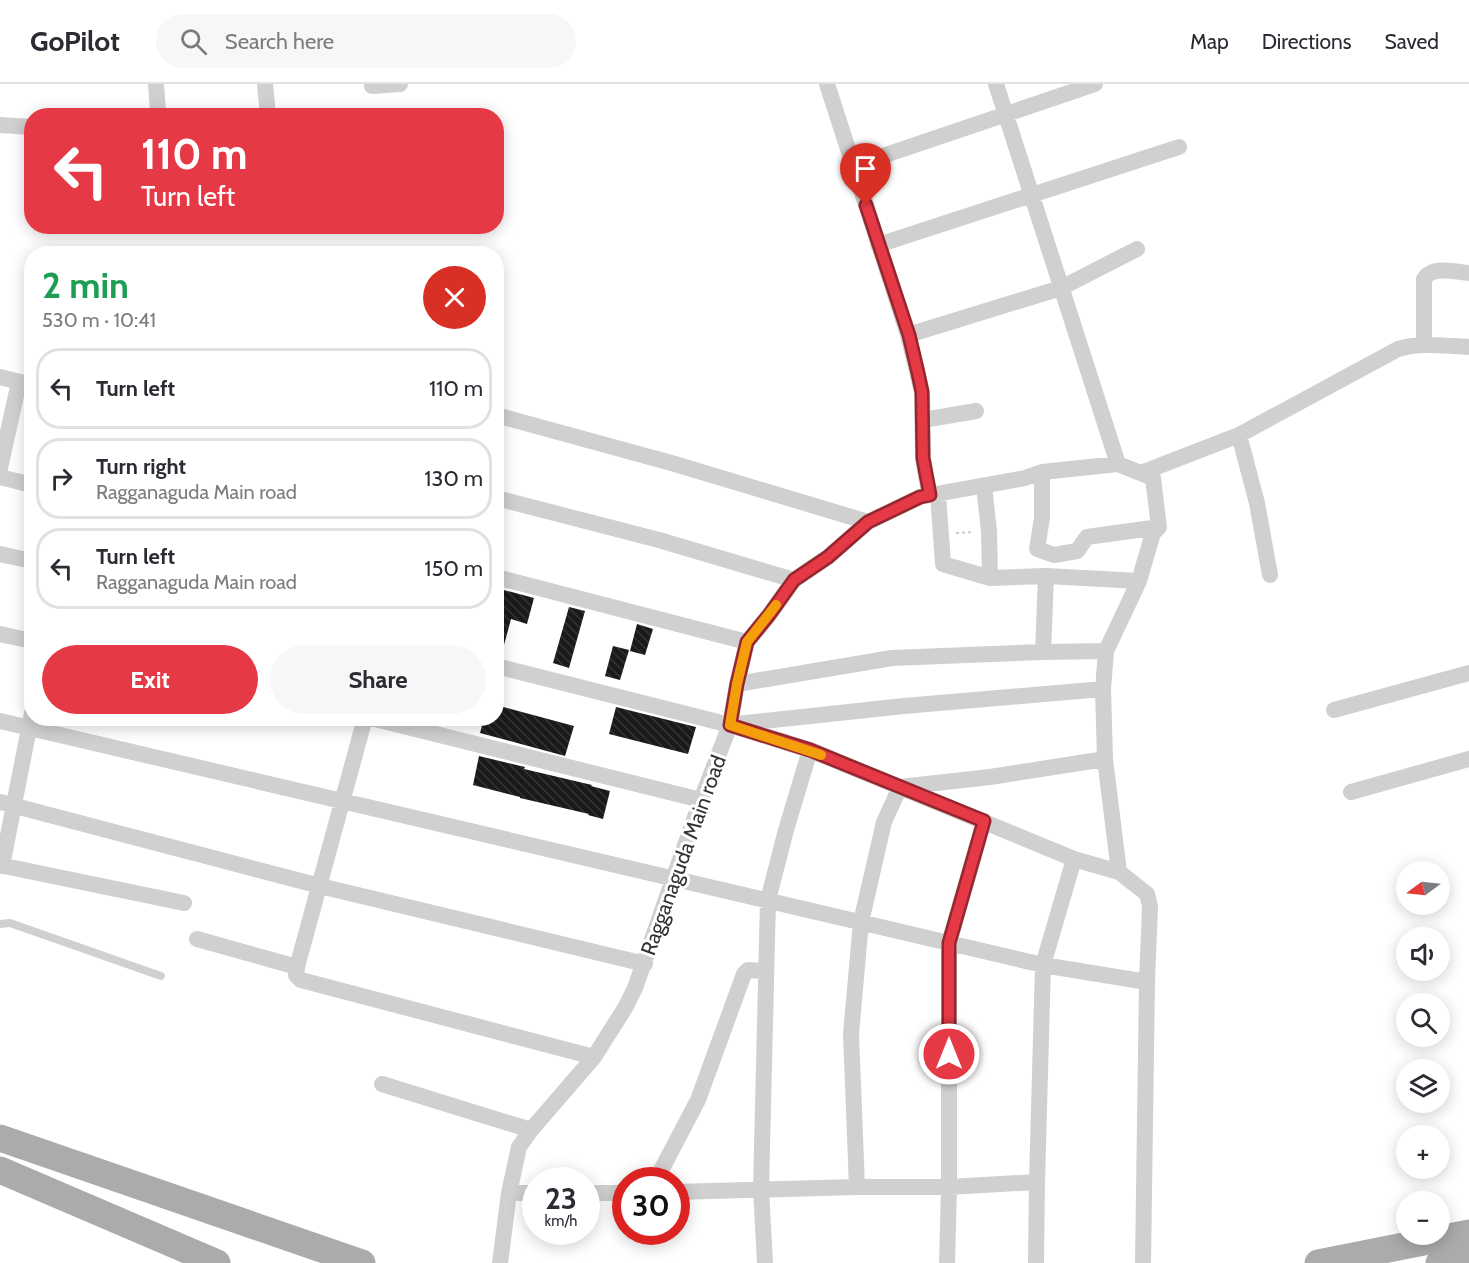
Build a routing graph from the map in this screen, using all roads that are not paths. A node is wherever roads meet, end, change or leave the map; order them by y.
1 (156, 84) edge
2 (265, 84) edge
3 (372, 84) edge
4 (400, 84) edge
5 (827, 84) edge
6 (996, 84) edge
7 (1095, 84) edge
8 (158, 108) edge
9 (267, 108) edge
10 (1006, 114) junction
11 (0, 125) edge
12 (24, 126) edge
13 (1179, 147) dead end
14 (853, 166) junction
15 (1032, 196) junction
16 (878, 245) junction
17 (1137, 249) dead end
18 (1469, 273) edge
19 (1061, 288) junction
20 (909, 335) junction
21 (1424, 345) junction
22 (1469, 347) edge
23 (0, 377) edge
24 (24, 383) edge
25 (24, 386) edge
26 (976, 411) dead end
27 (504, 417) edge
28 (923, 420) junction
29 (1239, 435) junction
30 (1118, 464) junction
31 (0, 468) edge
32 (1042, 472) junction
33 (1141, 473) junction
34 (0, 477) edge
35 (24, 483) edge
36 (984, 486) junction
37 (934, 495) junction
38 (504, 500) edge
39 (868, 522) junction
40 (1160, 527) junction
41 (0, 554) edge
42 (24, 559) edge
43 (1270, 575) dead end
44 (1046, 576) junction
45 (990, 578) junction
46 (504, 579) edge
47 (794, 580) junction
48 (1139, 581) junction
49 (0, 634) edge
50 (24, 639) edge
51 (747, 642) junction
52 (1106, 651) junction
53 (1043, 652) junction
54 (504, 668) edge
55 (1469, 673) edge
56 (737, 684) junction
57 (1103, 689) junction
58 (1334, 710) dead end
59 (0, 720) edge
60 (24, 720) edge
61 (730, 725) junction
62 (28, 726) edge
63 (53, 726) edge
64 (363, 726) edge
65 (403, 726) edge
66 (810, 750) junction
67 (1105, 759) junction
68 (1469, 759) edge
69 (900, 788) junction
70 (1351, 792) dead end
71 (701, 800) junction
72 (343, 801) junction
73 (7, 804) edge
74 (984, 821) junction
75 (1074, 859) junction
76 (1, 865) edge
77 (1119, 872) junction
78 (673, 878) junction
79 (320, 886) junction
80 (768, 900) junction
81 (184, 903) dead end
82 (861, 922) junction
83 (0, 924) edge
84 (197, 939) dead end
85 (949, 943) junction
86 (645, 963) junction
87 (1043, 965) junction
88 (297, 967) junction
89 (766, 970) junction
90 (161, 976) dead end
91 (1147, 982) junction
92 (594, 1057) junction
93 (382, 1084) dead end
94 (531, 1130) junction
95 (0, 1138) edge
96 (663, 1167) edge
97 (0, 1170) edge
98 (1037, 1182) junction
99 (857, 1187) junction
100 (949, 1187) junction
101 (761, 1189) junction
102 (690, 1192) edge
103 (509, 1193) junction
104 (522, 1193) edge
105 (1469, 1233) edge
106 (1469, 1257) edge
107 (217, 1263) edge
108 (362, 1263) edge
109 (500, 1263) edge
110 (765, 1263) edge
111 (946, 1263) edge
112 (1036, 1263) edge
113 (1143, 1263) edge
114 (1318, 1263) edge
115 (1439, 1263) edge

1 - 8 street
2 - 9 street
3 - 4 street
5 - 14 street
6 - 10 street
7 - 10 street
10 - 14 street
10 - 15 street
11 - 12 street
13 - 15 street
14 - 16 street
15 - 16 street
15 - 19 street
16 - 20 street
17 - 19 street
18 - 21 street
19 - 20 street
19 - 30 street
20 - 28 street
21 - 22 street
21 - 29 street
23 - 24 street
25 - 31 street
26 - 28 street
27 - 39 street
28 - 37 street
29 - 33 street
29 - 43 street
30 - 32 street, Ragganaguda Main road
30 - 33 street
32 - 36 street, Ragganaguda Main road
32 - 40 street
33 - 40 street
34 - 35 street
36 - 37 street, Ragganaguda Main road
36 - 45 street
37 - 39 street, Ragganaguda Main road
37 - 45 street
38 - 47 street
39 - 47 street, Ragganaguda Main road
40 - 48 street
41 - 42 street
44 - 45 street
44 - 48 street
44 - 53 street
46 - 51 street
47 - 51 street, Ragganaguda Main road
48 - 52 street
49 - 50 street
51 - 56 street, Ragganaguda Main road
52 - 53 street
52 - 57 street
53 - 56 street
54 - 61 street
55 - 58 street
56 - 61 street, Ragganaguda Main road
57 - 61 street
57 - 67 street
59 - 60 street
61 - 66 street
61 - 71 street, Ragganaguda Main road
62 - 73 street
63 - 72 street
64 - 72 street
65 - 71 street
66 - 69 street
66 - 80 street
67 - 69 street
67 - 77 street
68 - 70 street
69 - 74 street
69 - 82 street
71 - 78 street, Ragganaguda Main road
72 - 78 street
72 - 79 street
73 - 76 street
73 - 79 street
74 - 75 street
74 - 85 street
75 - 77 street
75 - 87 street
76 - 81 street
77 - 91 street
78 - 80 street
78 - 86 street, Ragganaguda Main road
79 - 86 street
79 - 88 street
80 - 82 street
80 - 89 street
82 - 85 street
82 - 99 street
83 - 90 lane
84 - 88 street
85 - 87 street
85 - 100 street
86 - 92 street, Ragganaguda Main road
87 - 91 street
87 - 98 street
88 - 92 street
89 - 96 street
89 - 101 street
91 - 113 street
92 - 94 street, Ragganaguda Main road
93 - 94 street
94 - 103 street, Ragganaguda Main road
95 - 108 main road
97 - 107 main road
98 - 100 street
98 - 112 street
99 - 100 street
99 - 101 street
100 - 111 street
101 - 102 street
101 - 110 street
103 - 104 street
103 - 109 street, Ragganaguda Main road
105 - 114 main road
106 - 115 main road

